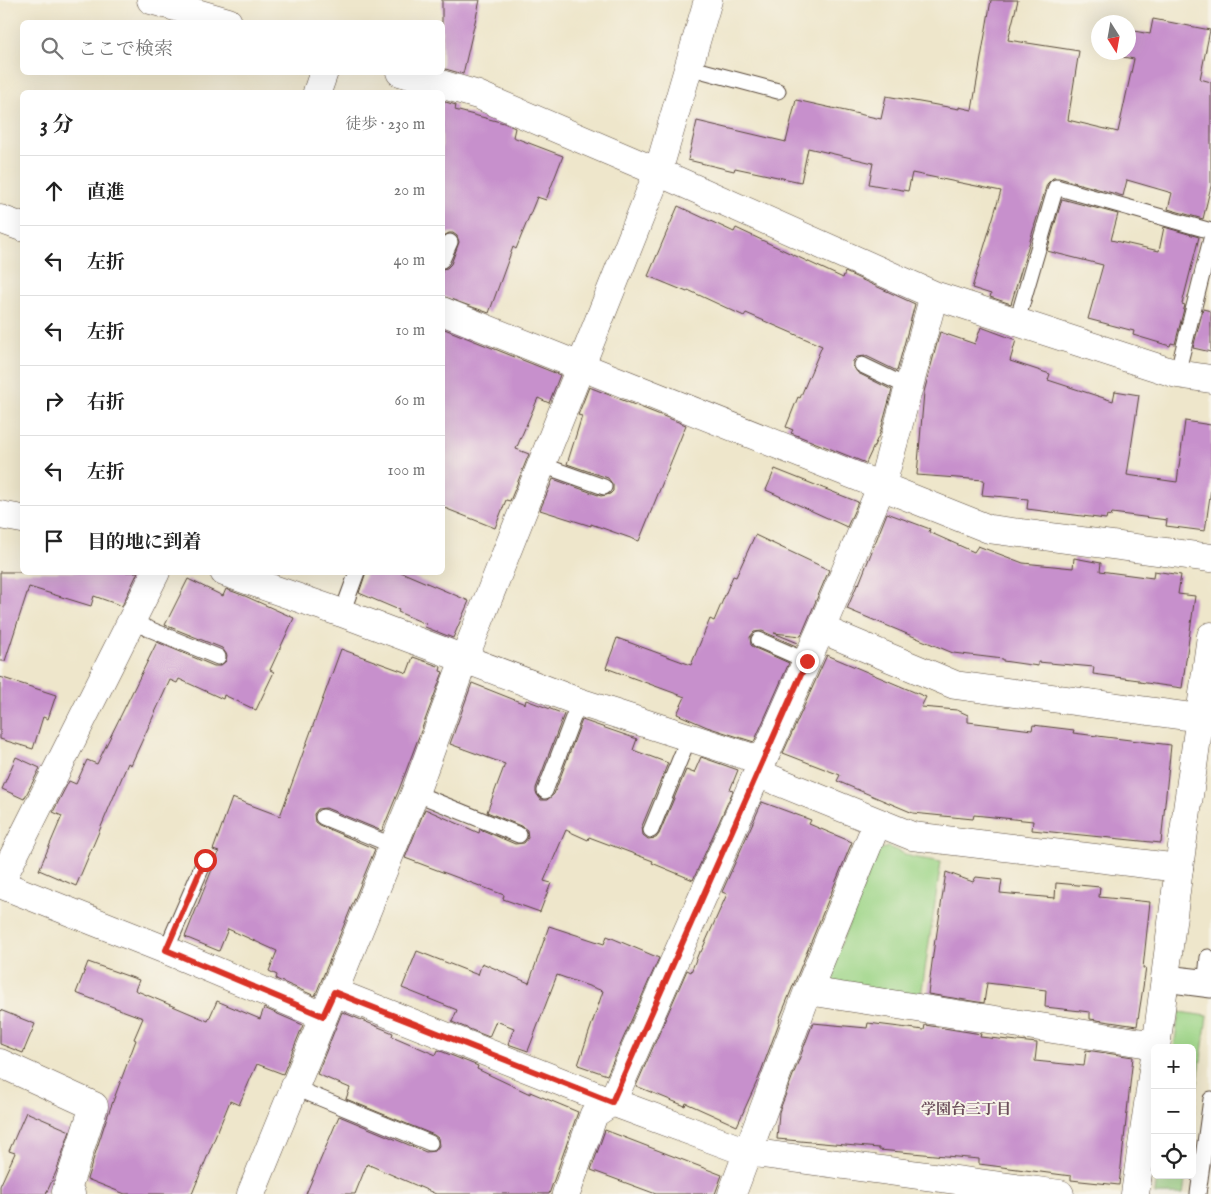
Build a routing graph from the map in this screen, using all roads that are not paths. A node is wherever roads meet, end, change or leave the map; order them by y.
1 (151, 0) edge
2 (708, 0) edge
3 (221, 20) edge
4 (688, 66) junction
5 (323, 75) edge
6 (410, 75) edge
7 (318, 90) edge
8 (778, 91) dead end
9 (658, 172) junction
10 (0, 219) edge
11 (20, 226) edge
12 (1211, 232) edge
13 (1211, 239) edge
14 (450, 242) dead end
15 (445, 253) edge
16 (934, 295) junction
17 (445, 312) edge
18 (1017, 321) junction
19 (862, 364) dead end
20 (581, 366) junction
21 (1177, 374) junction
22 (1211, 378) edge
23 (908, 386) junction
24 (542, 465) junction
25 (882, 485) junction
26 (604, 487) dead end
27 (0, 515) edge
28 (20, 519) edge
29 (1211, 558) edge
30 (155, 575) edge
31 (233, 575) edge
32 (356, 575) edge
33 (342, 613) junction
34 (132, 622) junction
35 (821, 630) junction
36 (1211, 636) edge
37 (759, 640) dead end
38 (218, 657) dead end
39 (464, 659) junction
40 (807, 661) junction
41 (579, 702) junction
42 (1200, 718) junction
43 (689, 737) junction
44 (760, 767) junction
45 (544, 791) dead end
46 (415, 793) junction
47 (323, 817) dead end
48 (877, 823) junction
49 (651, 830) dead end
50 (519, 835) dead end
51 (394, 846) junction
52 (205, 860) dead end
53 (1179, 868) junction
54 (0, 884) edge
55 (166, 950) junction
56 (1208, 957) dead end
57 (1165, 978) junction
58 (1209, 982) edge
59 (334, 992) junction
60 (808, 992) junction
61 (323, 1016) junction
62 (1157, 1044) edge
63 (1151, 1049) edge
64 (0, 1063) edge
65 (1151, 1084) edge
66 (294, 1087) junction
67 (1211, 1099) edge
68 (612, 1102) junction
69 (430, 1144) dead end
70 (747, 1152) junction
71 (67, 1193) edge
72 (251, 1194) edge
73 (566, 1194) edge
74 (732, 1194) edge
75 (1060, 1194) edge
76 (1135, 1194) edge
77 (1198, 1194) edge

1 - 3 street
2 - 4 street
4 - 8 lane
4 - 9 street
5 - 7 street
6 - 9 street
9 - 16 street
9 - 20 street
10 - 11 street
12 - 18 lane
13 - 21 lane
14 - 15 lane
16 - 18 street
16 - 23 street
17 - 20 street
18 - 21 street
19 - 23 lane
20 - 24 street
20 - 25 street
21 - 22 street
23 - 25 street
24 - 26 lane
24 - 39 street
25 - 29 street
25 - 35 street
27 - 28 street
30 - 34 street
31 - 33 street
32 - 33 lane
33 - 39 street
34 - 38 lane
34 - 54 street
35 - 40 street
35 - 42 street
36 - 42 street
37 - 40 lane
39 - 41 street
39 - 46 street
40 - 44 street
41 - 43 street
41 - 45 lane
42 - 53 street
43 - 44 street
43 - 49 lane
44 - 48 street
44 - 68 street
46 - 50 lane
46 - 51 street
47 - 51 lane
48 - 53 street
48 - 60 street
51 - 59 street
52 - 55 lane
53 - 57 street
54 - 55 street
55 - 61 street
56 - 58 lane
57 - 58 lane
57 - 62 street
59 - 61 street
59 - 68 street
60 - 63 street
60 - 70 street
61 - 66 street
64 - 71 street
65 - 76 street
66 - 69 lane
66 - 72 street
67 - 77 lane
68 - 70 street
68 - 73 street
70 - 74 street
70 - 75 street

